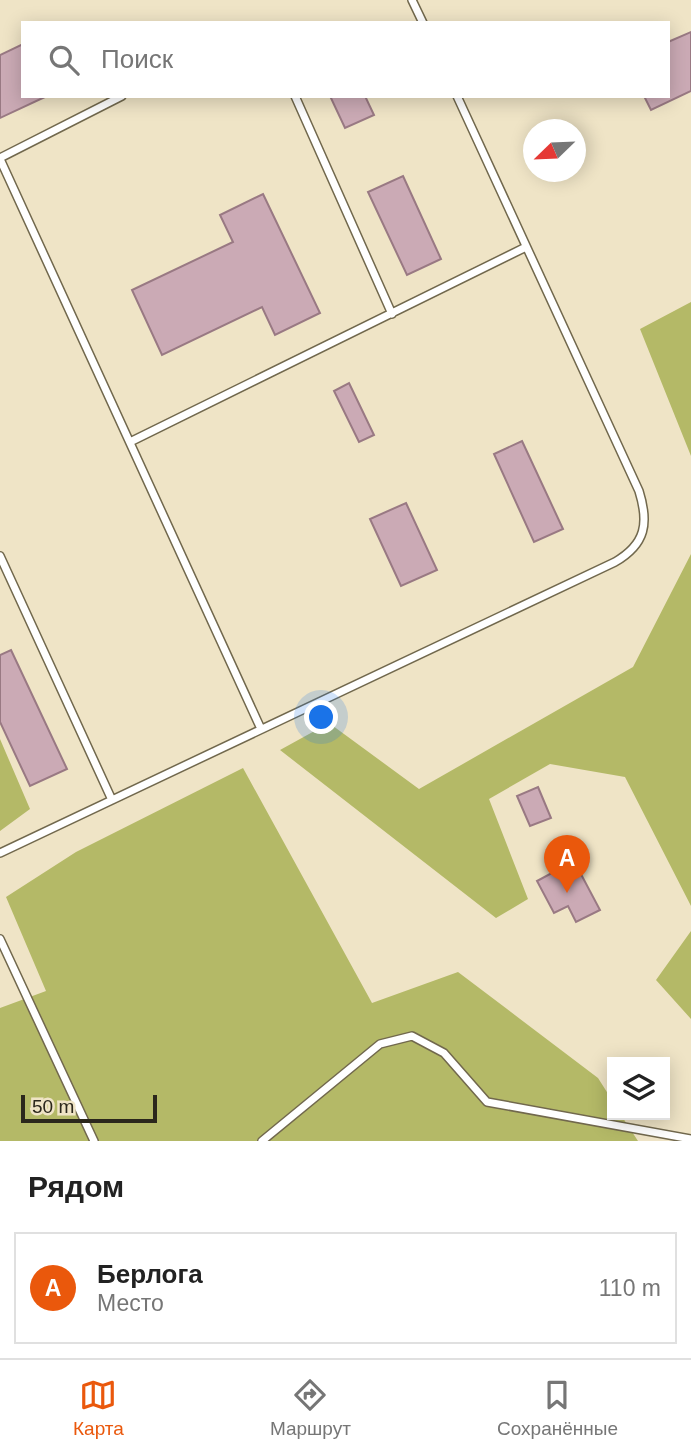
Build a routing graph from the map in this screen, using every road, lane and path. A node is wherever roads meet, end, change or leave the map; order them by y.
1 (412, 0) edge
2 (422, 21) edge
3 (118, 98) edge
4 (296, 98) edge
5 (458, 98) edge
6 (0, 158) edge
7 (526, 247) junction
8 (392, 314) junction
9 (130, 442) junction
10 (0, 556) edge
11 (261, 729) junction
12 (112, 800) junction
13 (0, 853) edge
14 (0, 939) edge
15 (691, 1139) edge
16 (94, 1141) edge
17 (261, 1141) edge

1 - 2 lane
3 - 6 lane
4 - 8 lane
5 - 7 lane
6 - 9 lane
7 - 8 lane
7 - 11 lane
8 - 9 lane
9 - 11 lane
10 - 12 lane
11 - 12 lane
12 - 13 lane
14 - 16 lane
15 - 17 lane

